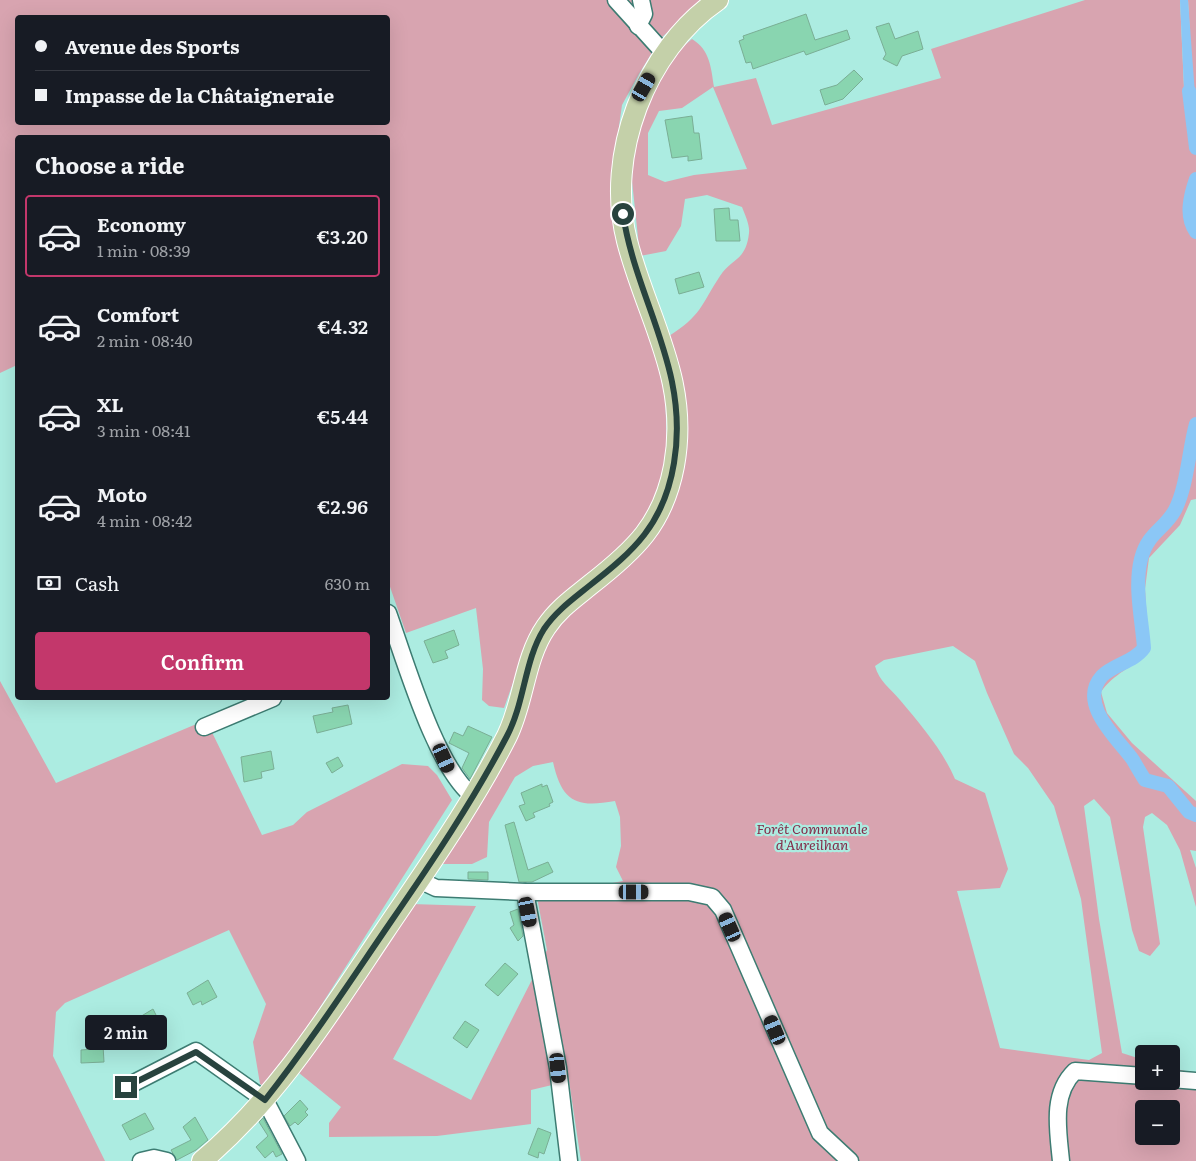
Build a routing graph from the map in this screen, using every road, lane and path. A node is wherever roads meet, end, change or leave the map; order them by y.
1 (616, 0) edge
2 (641, 0) edge
3 (718, 0) edge
4 (638, 26) junction
5 (664, 53) junction
6 (390, 627) edge
7 (393, 647) edge
8 (268, 700) edge
9 (204, 727) dead end
10 (474, 797) junction
11 (420, 880) junction
12 (525, 892) junction
13 (1135, 1075) edge
14 (1180, 1080) edge
15 (1196, 1081) edge
16 (126, 1087) dead end
17 (265, 1100) junction
18 (141, 1161) edge
19 (167, 1161) edge
20 (202, 1161) edge
21 (297, 1161) edge
22 (569, 1161) edge
23 (850, 1161) edge
24 (1061, 1161) edge

1 - 4 street
2 - 4 street
3 - 5 main road
4 - 5 street
5 - 10 main road
6 - 7 street
7 - 10 street
8 - 9 street
10 - 11 main road
11 - 12 street
11 - 17 main road
12 - 22 street
12 - 23 street
13 - 24 street
14 - 15 street
16 - 17 street
17 - 20 main road
17 - 21 street
18 - 19 street

